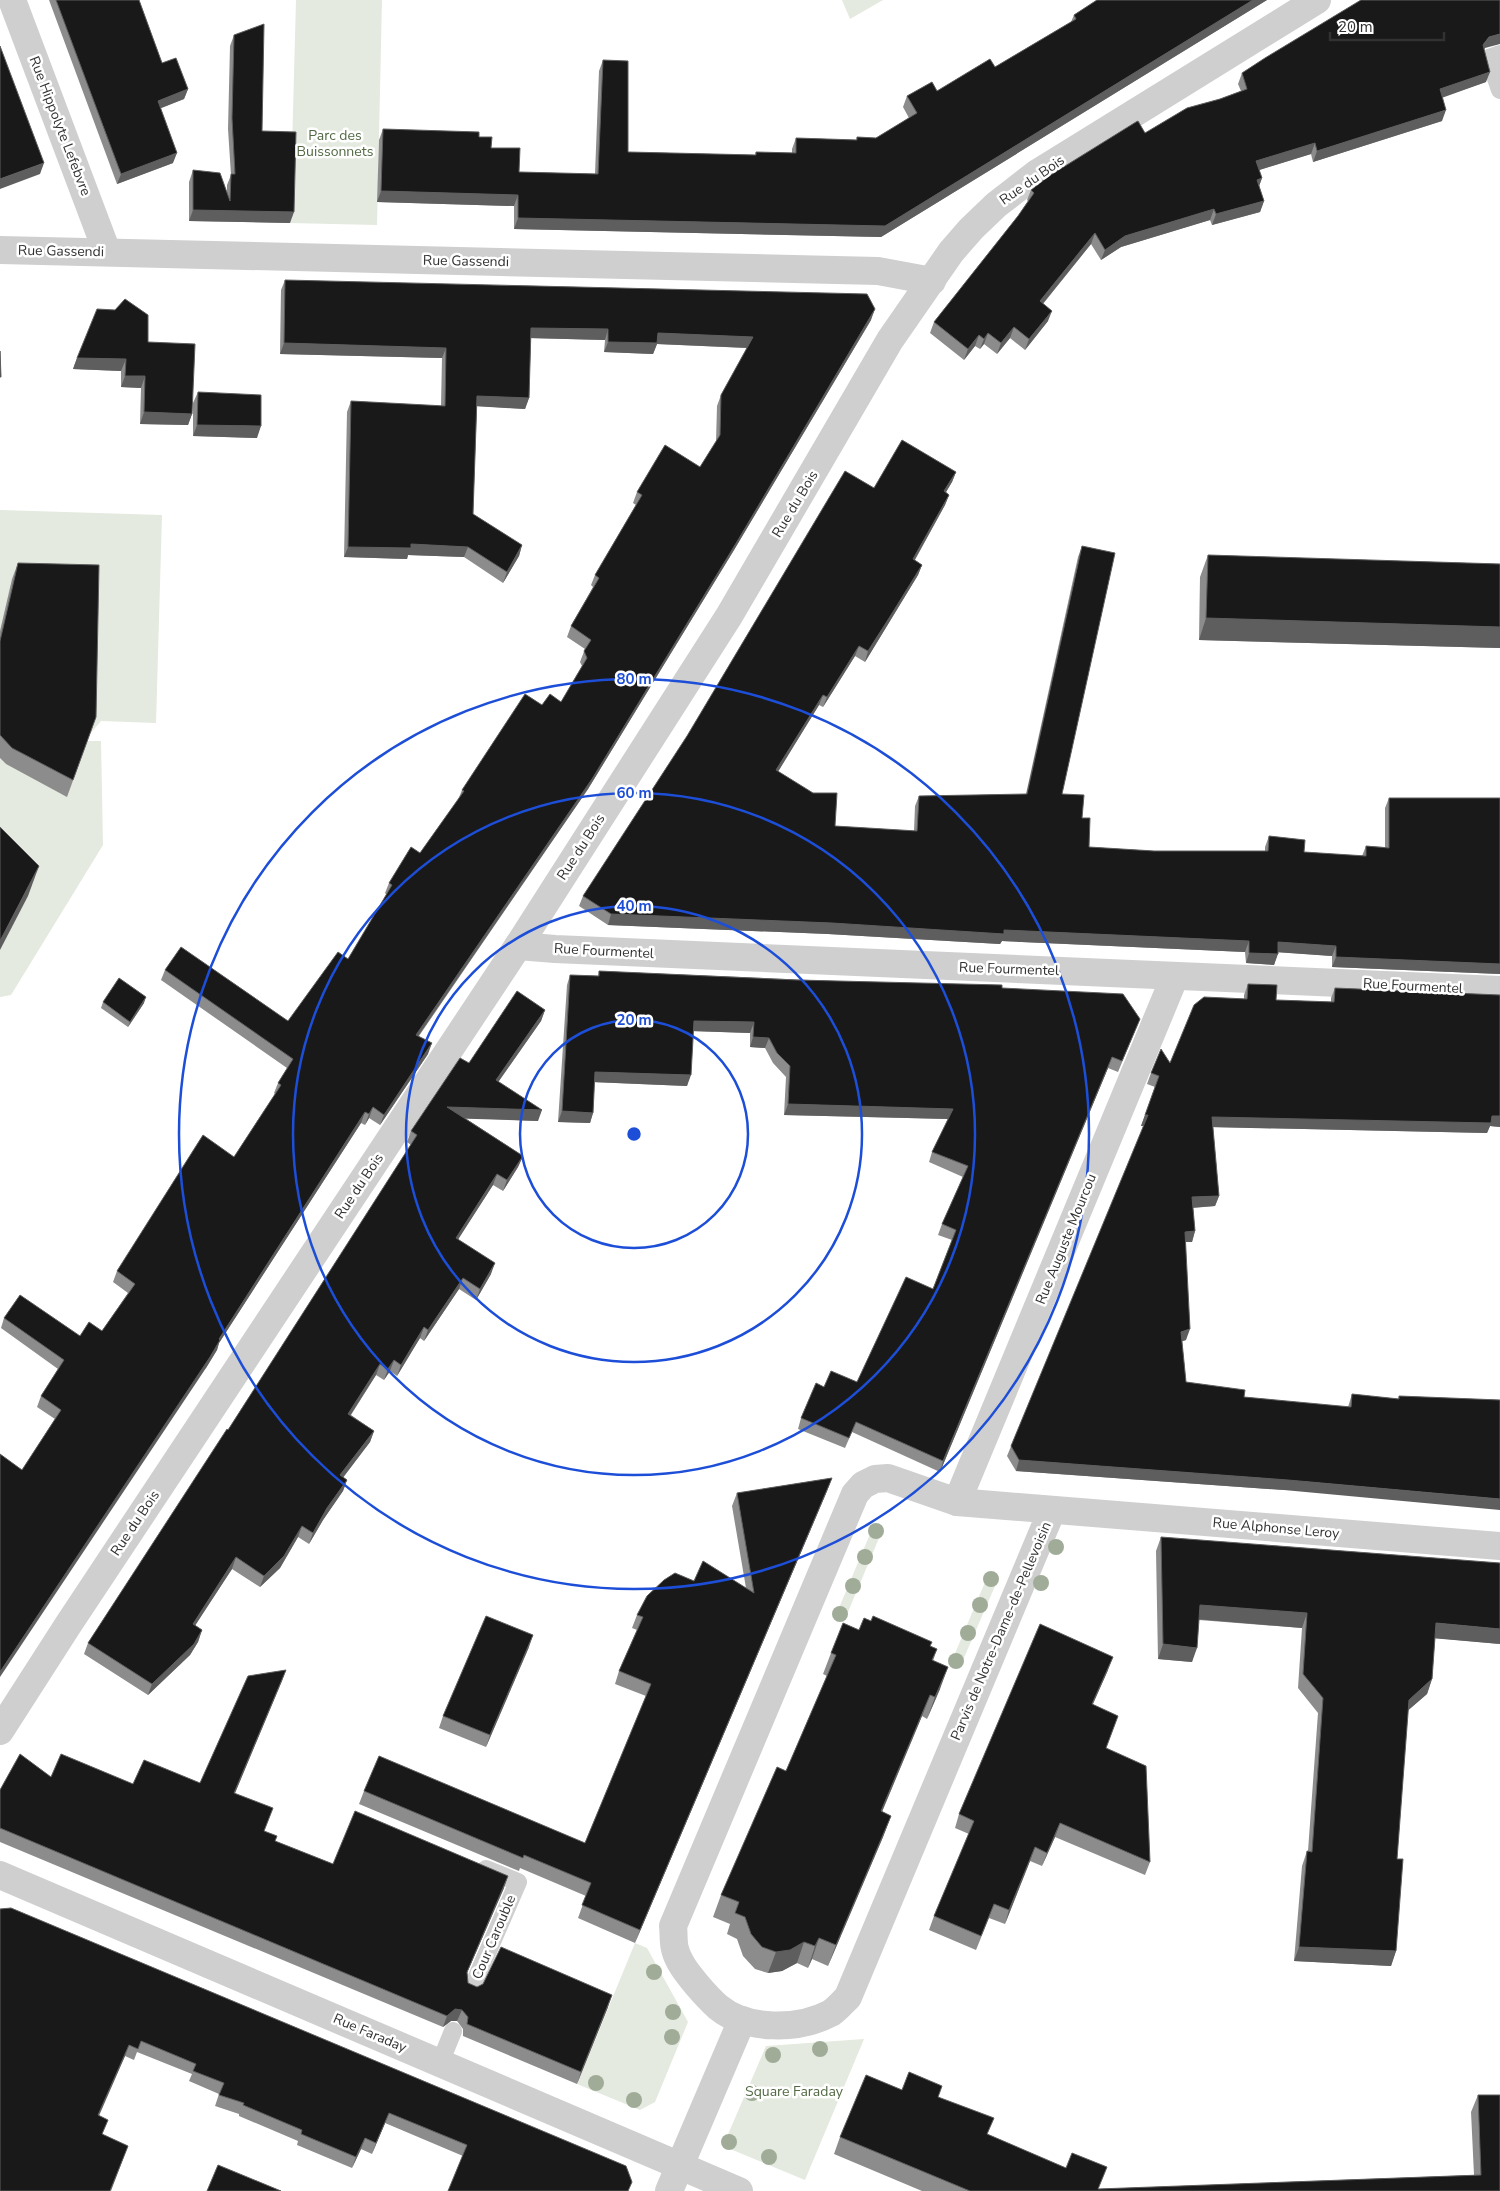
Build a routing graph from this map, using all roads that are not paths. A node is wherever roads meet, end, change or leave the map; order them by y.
1 (12, 0) edge
2 (1317, 0) edge
3 (1500, 54) edge
4 (1500, 90) edge
5 (0, 250) edge
6 (107, 252) junction
7 (932, 281) junction
8 (518, 946) junction
9 (1175, 976) junction
10 (1500, 990) edge
11 (957, 1502) junction
12 (1052, 1510) junction
13 (1500, 1546) edge
14 (0, 1731) edge
15 (471, 1862) edge
16 (0, 1875) edge
17 (472, 1988) edge
18 (742, 2020) junction
19 (453, 2031) edge
20 (440, 2063) junction
21 (680, 2166) junction
22 (669, 2191) edge
23 (740, 2191) edge

1 - 6 street, Rue Hippolyte Lefebvre
2 - 7 street, Rue du Bois
3 - 4 lane
5 - 6 street, Rue Gassendi
6 - 7 street, Rue Gassendi
7 - 8 street, Rue du Bois
8 - 9 street, Rue Fourmentel
8 - 14 street, Rue du Bois
9 - 10 street, Rue Fourmentel
9 - 11 street, Rue Auguste Mourcou
11 - 12 street, Parvis de Notre-Dame-de-Pellevoisin
11 - 18 street, Parvis de Notre-Dame-de-Pellevoisin
12 - 13 street, Rue Alphonse Leroy
12 - 18 street, Parvis de Notre-Dame-de-Pellevoisin
15 - 17 lane, Cour Carouble
16 - 20 street, Rue Faraday
18 - 21 street
19 - 20 lane
20 - 21 street, Rue Faraday
21 - 22 street
21 - 23 street, Rue Faraday

